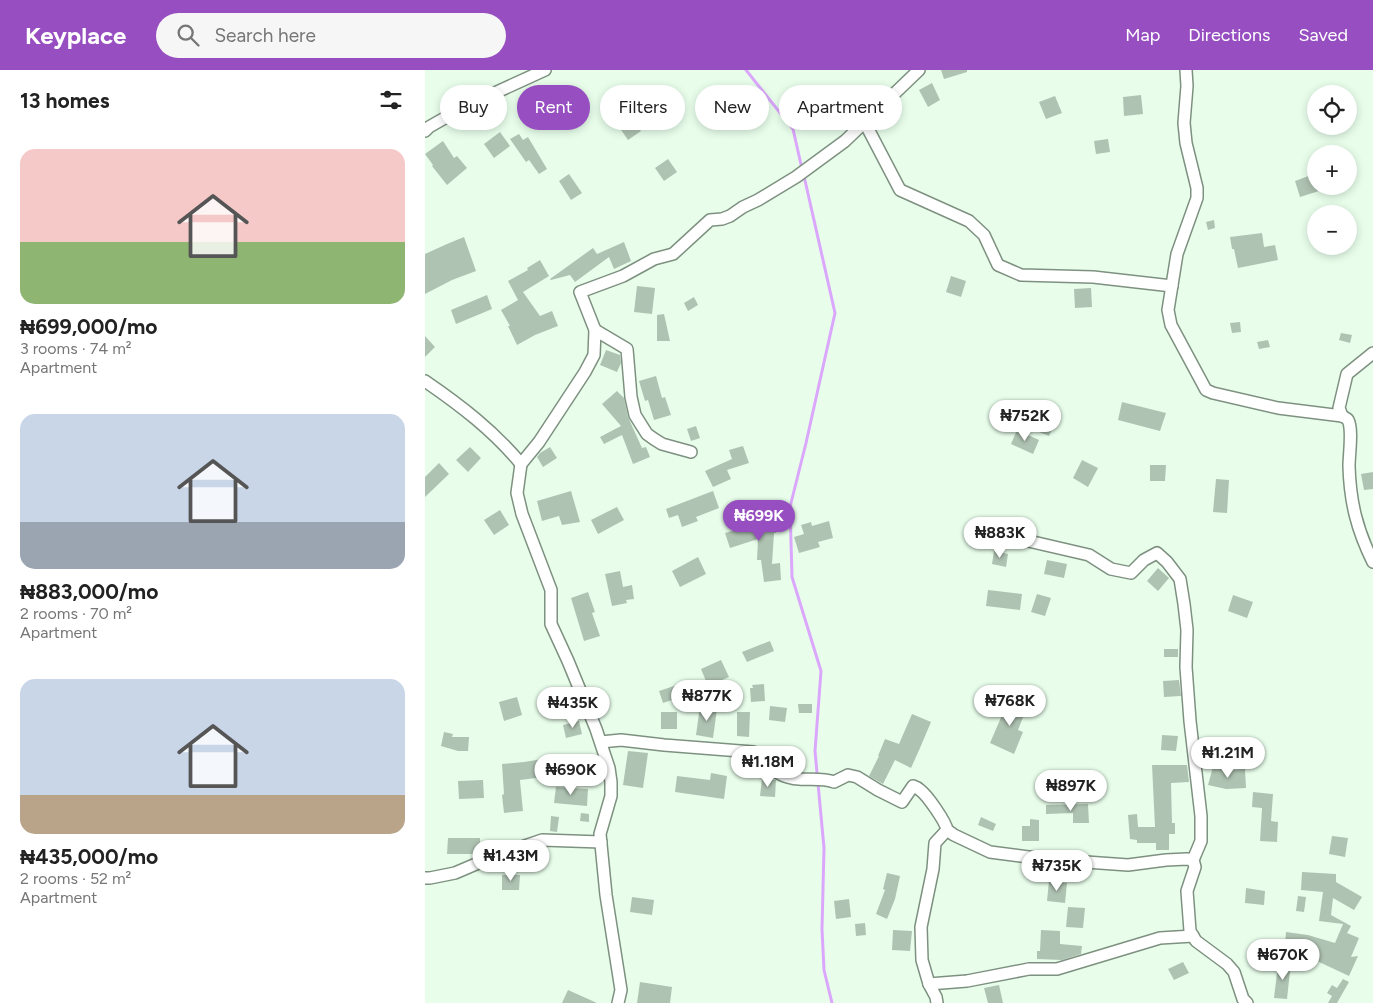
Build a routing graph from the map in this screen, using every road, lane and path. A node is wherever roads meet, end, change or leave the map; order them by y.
1 (545, 70) edge
2 (919, 70) edge
3 (1186, 70) edge
4 (902, 87) edge
5 (857, 130) edge
6 (869, 130) edge
7 (425, 131) edge
8 (1172, 286) junction
9 (595, 330) junction
10 (1373, 353) edge
11 (425, 381) edge
12 (1342, 416) junction
13 (691, 452) dead end
14 (521, 464) junction
15 (1016, 538) dead end
16 (1373, 562) edge
17 (601, 742) junction
18 (947, 830) junction
19 (601, 842) junction
20 (1193, 860) junction
21 (425, 878) edge
22 (1193, 936) junction
23 (929, 984) junction
24 (619, 1003) edge
25 (937, 1003) edge
26 (1247, 1003) edge

1 - 7 street
2 - 4 street
3 - 8 street
5 - 9 street
6 - 8 street
8 - 12 street
9 - 13 street
9 - 14 street
10 - 12 street
11 - 14 street
12 - 16 street
14 - 17 street
15 - 20 street
17 - 18 street
17 - 19 street
18 - 20 street
18 - 23 street
19 - 21 street
19 - 24 street
20 - 22 street
22 - 23 street
22 - 26 street
23 - 25 street

